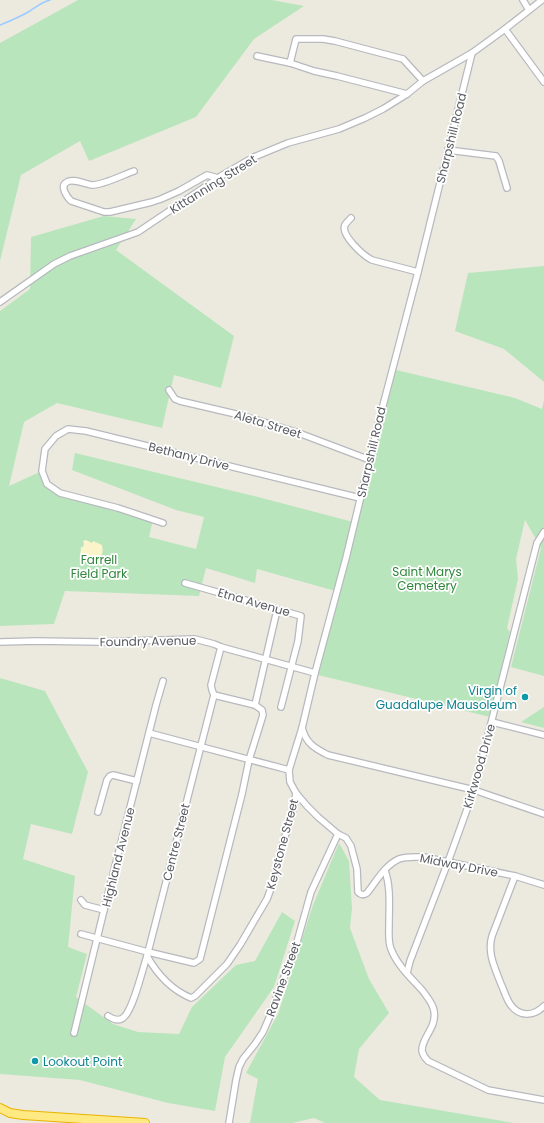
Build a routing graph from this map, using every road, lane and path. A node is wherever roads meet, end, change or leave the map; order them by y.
1 (523, 0) edge
2 (542, 0) edge
3 (530, 10) junction
4 (505, 29) junction
5 (472, 53) junction
6 (256, 56) dead end
7 (290, 63) junction
8 (423, 81) junction
9 (544, 82) edge
10 (407, 94) junction
11 (448, 150) junction
12 (134, 171) dead end
13 (218, 178) junction
14 (507, 188) dead end
15 (351, 218) dead end
16 (418, 272) junction
17 (0, 302) edge
18 (169, 390) dead end
19 (370, 460) junction
20 (360, 498) junction
21 (163, 523) dead end
22 (544, 532) edge
23 (185, 583) dead end
24 (277, 610) junction
25 (0, 642) edge
26 (221, 647) junction
27 (266, 660) junction
28 (291, 667) junction
29 (315, 673) junction
30 (163, 681) dead end
31 (214, 695) junction
32 (255, 705) junction
33 (281, 707) dead end
34 (492, 722) junction
35 (302, 728) junction
36 (149, 733) junction
37 (544, 735) edge
38 (200, 747) junction
39 (249, 760) junction
40 (289, 770) junction
41 (137, 781) junction
42 (474, 790) junction
43 (296, 793) junction
44 (98, 812) dead end
45 (544, 814) edge
46 (338, 834) junction
47 (448, 862) junction
48 (385, 871) junction
49 (515, 876) junction
50 (544, 885) edge
51 (81, 900) dead end
52 (104, 910) junction
53 (81, 934) dead end
54 (98, 938) junction
55 (148, 954) junction
56 (407, 973) junction
57 (544, 1006) edge
58 (108, 1016) dead end
59 (74, 1033) dead end
60 (544, 1100) edge
61 (0, 1108) edge
62 (145, 1123) edge
63 (230, 1123) edge

1 - 3 street
2 - 3 street, Kittanning Street
3 - 4 street, Kittanning Street
4 - 5 street, Kittanning Street
4 - 9 street
5 - 8 street, Kittanning Street
5 - 11 street, Sharpshill Road
6 - 7 street
7 - 8 street
7 - 10 street
8 - 10 street, Kittanning Street
10 - 13 street, Kittanning Street
11 - 14 street
11 - 16 street, Sharpshill Road
12 - 13 street
13 - 17 street, Kittanning Street
15 - 16 street
16 - 19 street, Sharpshill Road
18 - 19 street, Aleta Street
19 - 20 street, Sharpshill Road
20 - 21 street, Bethany Drive
20 - 29 street, Sharpshill Road
22 - 34 street, Kirkwood Drive
23 - 24 street, Etna Avenue
24 - 27 street
24 - 28 street, Etna Avenue
25 - 26 street, Foundry Avenue
26 - 27 street, Foundry Avenue
26 - 31 street, Centre Street
27 - 28 street, Foundry Avenue
27 - 32 street
28 - 29 street, Foundry Avenue
28 - 33 street, Etna Avenue
29 - 35 street, Sharpshill Road
30 - 36 street, Highland Avenue
31 - 32 street
31 - 38 street, Centre Street
32 - 39 street
34 - 37 street
34 - 42 street, Kirkwood Drive
35 - 40 street, Sharpshill Road
35 - 42 street
36 - 38 street
36 - 41 street, Highland Avenue
38 - 39 street
38 - 55 street, Centre Street
39 - 40 street
39 - 55 street
40 - 43 street
41 - 44 street
41 - 52 street, Highland Avenue
42 - 45 street
42 - 47 street, Kirkwood Drive
43 - 46 street
43 - 55 street, Keystone Street
46 - 48 street, Midway Drive
46 - 63 street, Ravine Street
47 - 48 street, Midway Drive
47 - 49 street, Midway Drive
47 - 56 street, Kirkwood Drive
48 - 56 street
49 - 50 street, Midway Drive
49 - 57 street
51 - 52 street
52 - 54 street, Highland Avenue
53 - 54 street
54 - 55 street
54 - 59 street, Highland Avenue
55 - 58 street, Centre Street
56 - 60 street
61 - 62 highway

